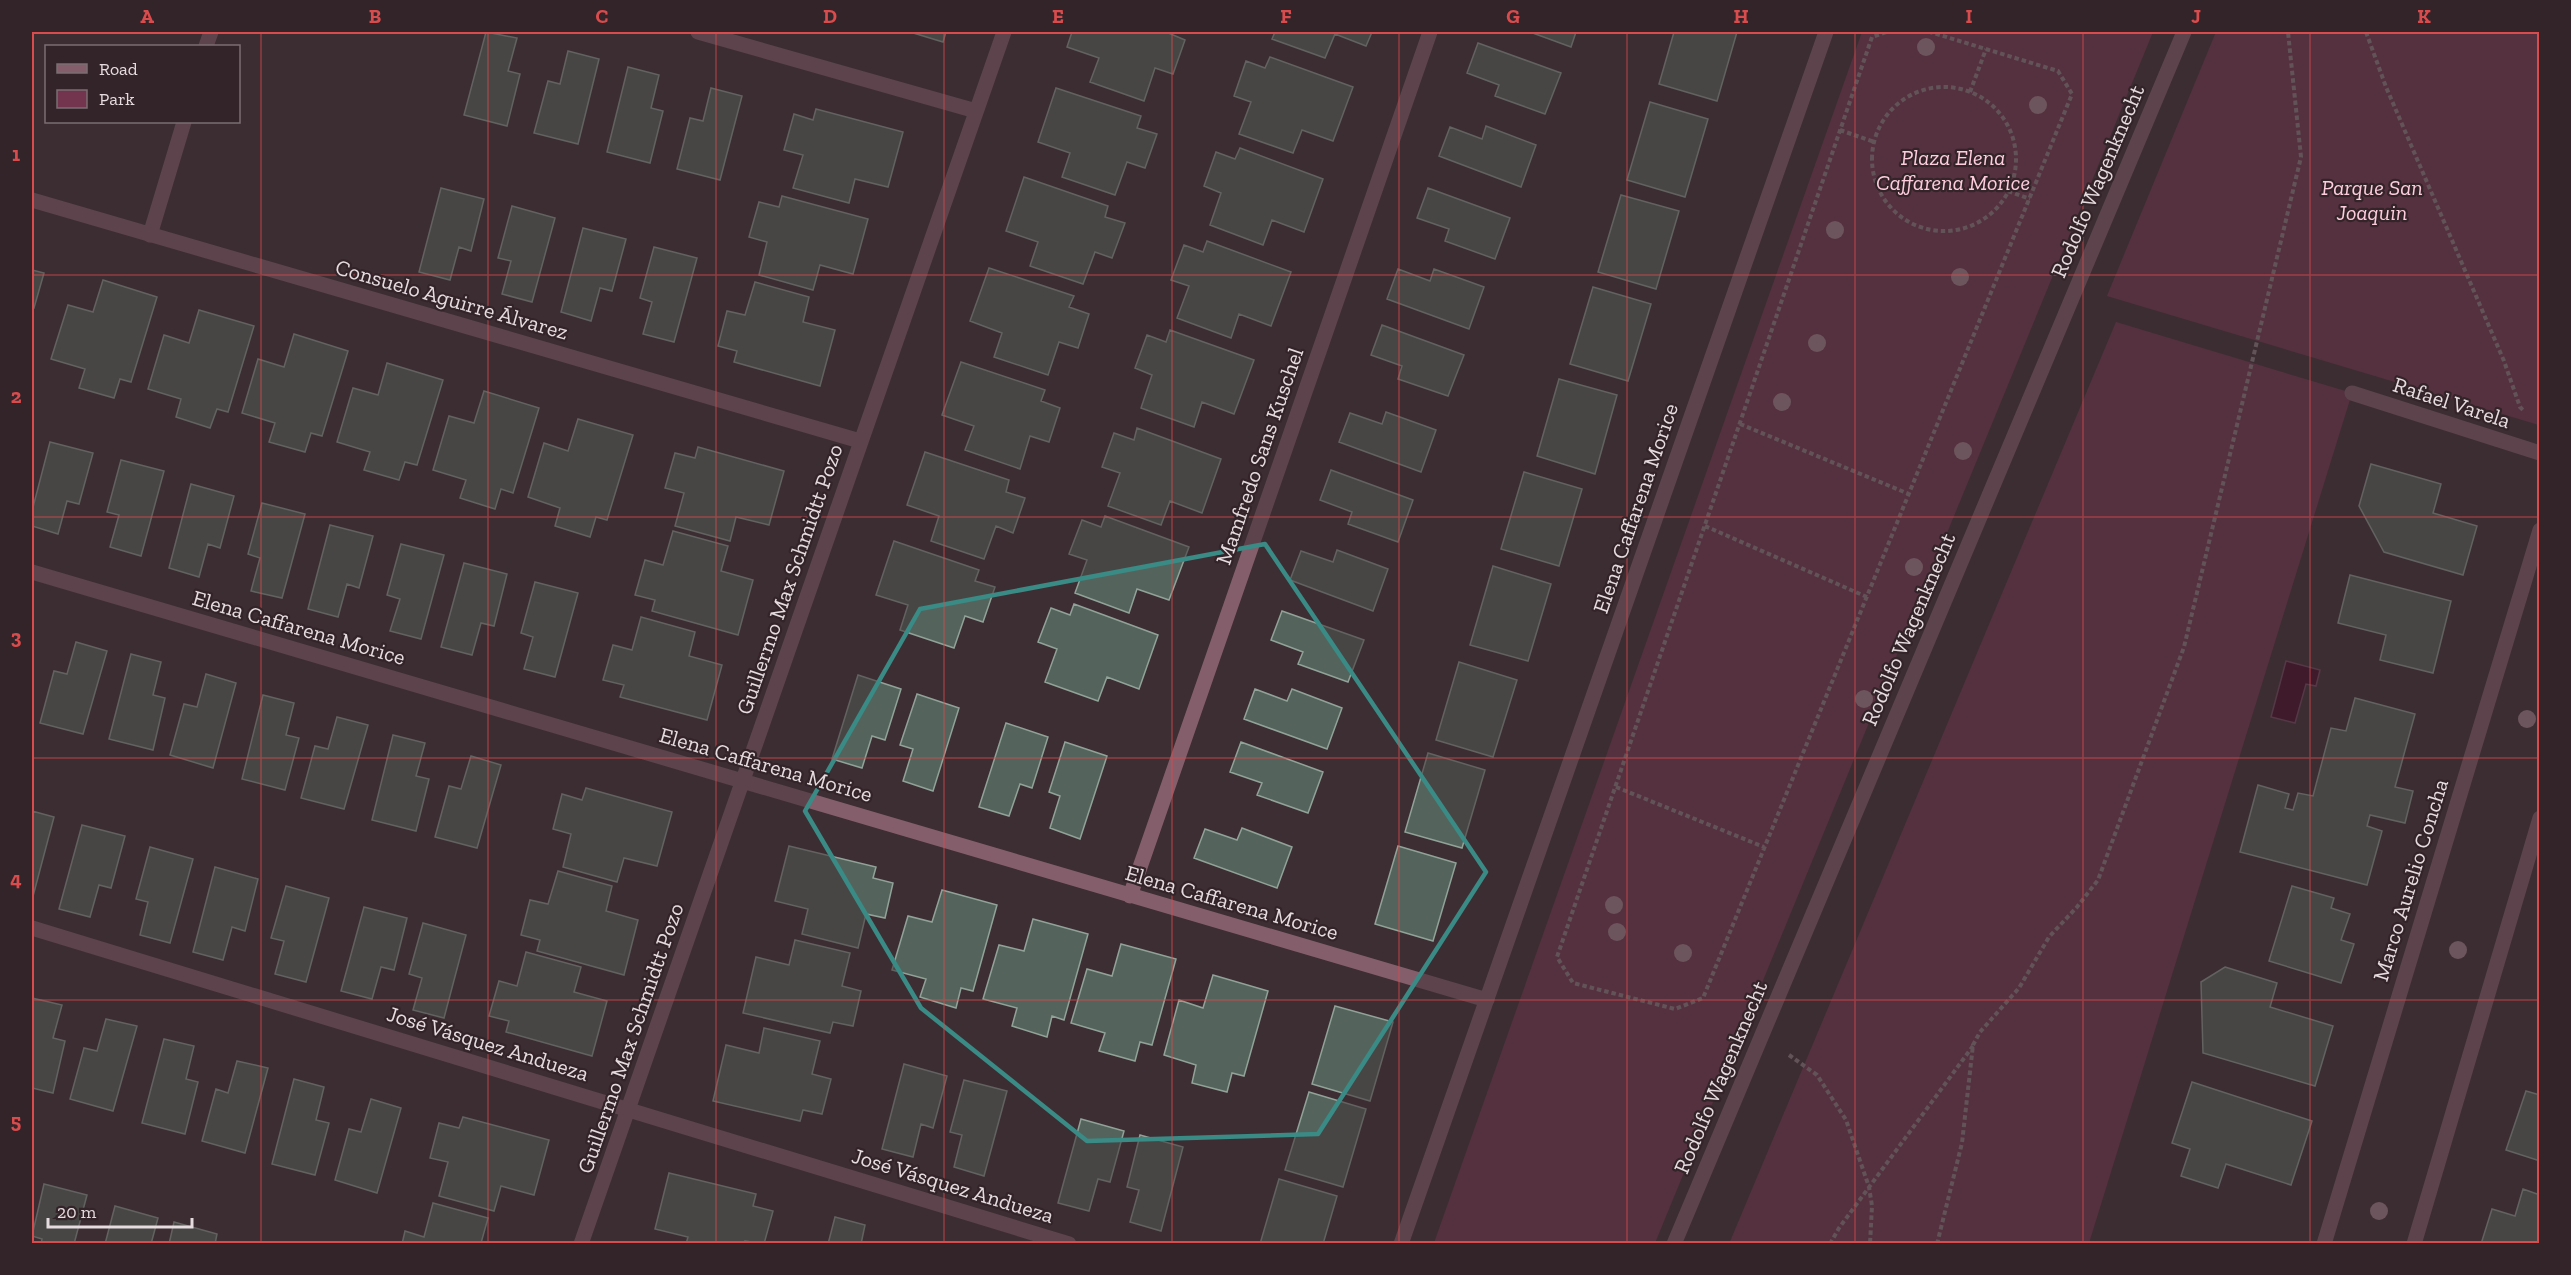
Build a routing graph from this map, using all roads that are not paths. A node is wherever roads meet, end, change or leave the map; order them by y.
1 (698, 32) edge
2 (1004, 32) edge
3 (1430, 32) edge
4 (1826, 32) edge
5 (2184, 32) edge
6 (976, 111) junction
7 (183, 123) edge
8 (32, 200) edge
9 (150, 235) junction
10 (2352, 393) dead end
11 (860, 441) junction
12 (2540, 453) edge
13 (2540, 530) edge
14 (32, 572) edge
15 (744, 782) junction
16 (2540, 818) edge
17 (1130, 896) junction
18 (32, 928) edge
19 (1487, 1000) junction
20 (628, 1110) junction
21 (581, 1244) edge
22 (1070, 1244) edge
23 (1401, 1244) edge
24 (1674, 1244) edge
25 (2324, 1244) edge
26 (2414, 1244) edge

1 - 6 street
2 - 6 street, Guillermo Max Schmidtt Pozo
3 - 17 street, Mamfredo Sans Kuschel
4 - 19 street, Elena Caffarena Morice
5 - 24 street, Rodolfo Wagenknecht
6 - 11 street, Guillermo Max Schmidtt Pozo
7 - 9 street
8 - 9 street, Consuelo Aguirre Álvarez
9 - 11 street, Consuelo Aguirre Álvarez
10 - 12 street, Rafael Varela
11 - 15 street, Guillermo Max Schmidtt Pozo
13 - 25 street, Marco Aurelio Concha
14 - 15 street, Elena Caffarena Morice
15 - 17 street, Elena Caffarena Morice
15 - 20 street, Guillermo Max Schmidtt Pozo
16 - 26 street
17 - 19 street, Elena Caffarena Morice
18 - 20 street, José Vásquez Andueza
19 - 23 street, Elena Caffarena Morice
20 - 21 street, Guillermo Max Schmidtt Pozo
20 - 22 street, José Vásquez Andueza

